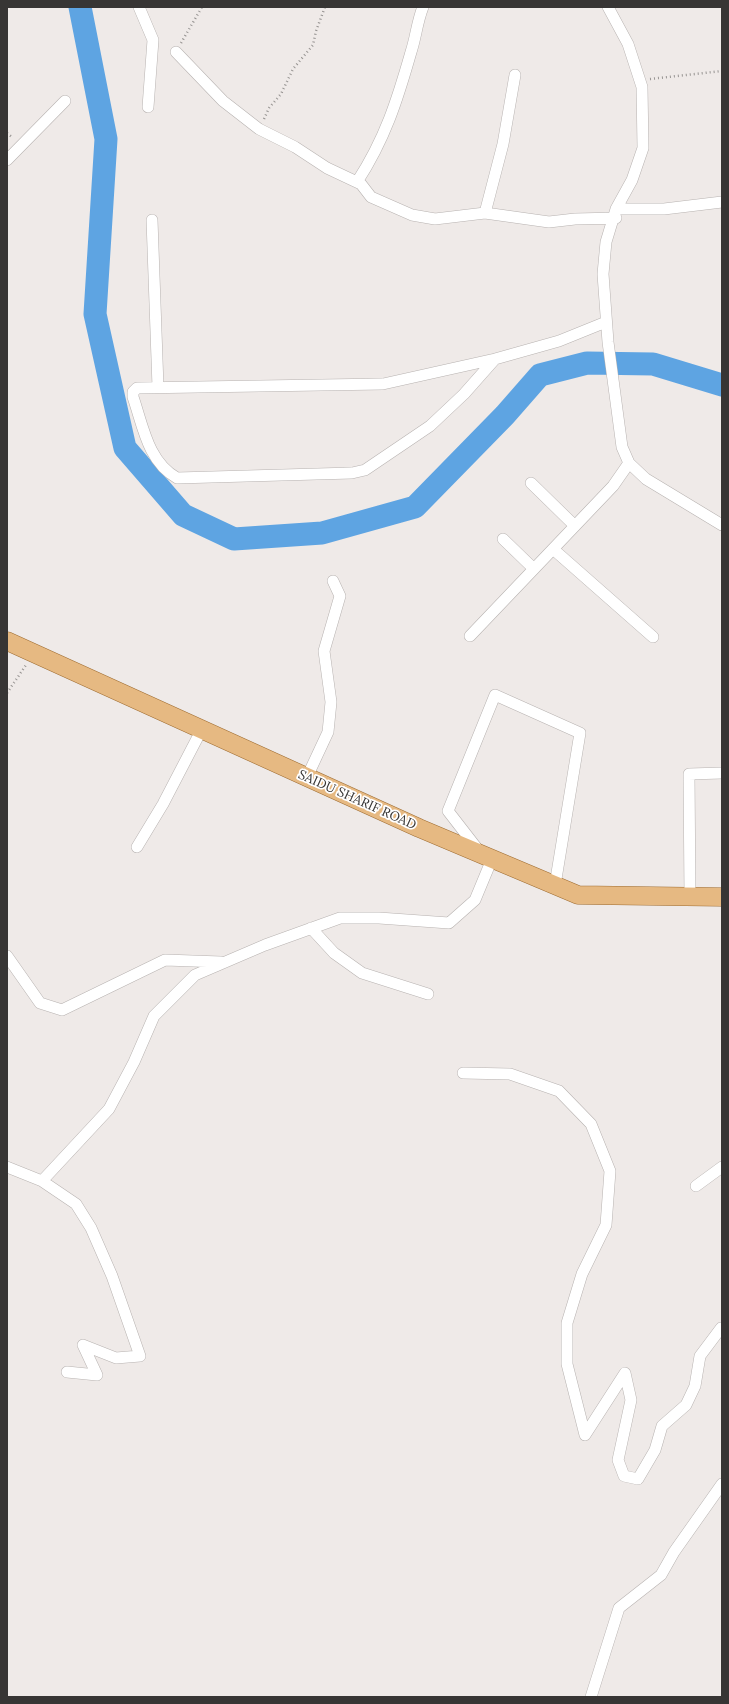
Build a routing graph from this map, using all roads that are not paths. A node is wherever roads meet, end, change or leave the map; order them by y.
1 (139, 7) edge
2 (423, 7) edge
3 (608, 7) edge
4 (176, 52) road end
5 (515, 75) dead end
6 (65, 101) dead end
7 (148, 107) dead end
8 (7, 160) edge
9 (357, 182) junction
10 (722, 202) edge
11 (485, 214) junction
12 (615, 215) junction
13 (152, 220) dead end
14 (606, 322) junction
15 (495, 359) junction
16 (158, 387) junction
17 (629, 463) junction
18 (531, 483) dead end
19 (721, 523) edge
20 (575, 526) junction
21 (503, 539) dead end
22 (553, 549) junction
23 (534, 569) junction
24 (333, 581) dead end
25 (470, 636) dead end
26 (653, 637) dead end
27 (7, 641) edge
28 (202, 729) junction
29 (722, 772) edge
30 (307, 777) junction
31 (137, 847) dead end
32 (487, 857) junction
33 (555, 885) junction
34 (690, 897) junction
35 (722, 897) edge
36 (311, 928) junction
37 (7, 956) edge
38 (224, 962) junction
39 (428, 994) dead end
40 (463, 1073) dead end
41 (7, 1167) edge
42 (722, 1167) edge
43 (42, 1181) junction
44 (696, 1186) dead end
45 (722, 1329) edge
46 (67, 1372) dead end
47 (722, 1484) edge
48 (591, 1697) edge

1 - 7 street
2 - 9 street
3 - 12 street
4 - 9 street
5 - 11 street
6 - 8 street
9 - 11 street
10 - 12 street
11 - 12 street
12 - 14 street
13 - 16 street
14 - 15 street
14 - 17 street
15 - 16 street
15 - 16 street
17 - 19 street
17 - 20 street
18 - 20 street
20 - 22 street
21 - 23 street
22 - 23 street
22 - 26 street
23 - 25 street
24 - 30 street
27 - 28 main road, SAIDU SHARIF ROAD
28 - 30 main road, SAIDU SHARIF ROAD
28 - 31 street
29 - 34 street
30 - 32 main road, SAIDU SHARIF ROAD
32 - 33 main road, SAIDU SHARIF ROAD
32 - 33 street
32 - 36 street
33 - 34 main road, SAIDU SHARIF ROAD
34 - 35 main road, SAIDU SHARIF ROAD
36 - 38 street
36 - 39 street
37 - 38 street
38 - 43 street
40 - 45 street
41 - 43 street
42 - 44 street
43 - 46 street
47 - 48 street

